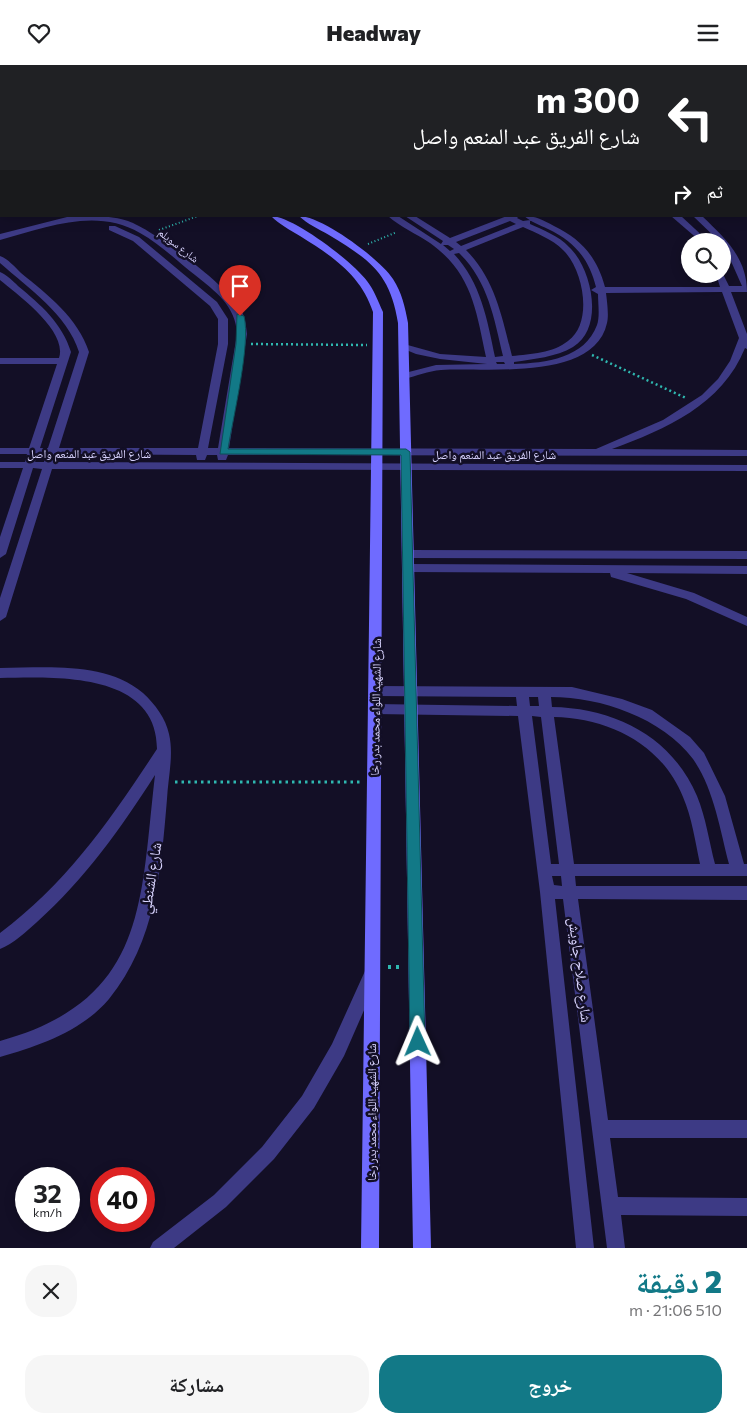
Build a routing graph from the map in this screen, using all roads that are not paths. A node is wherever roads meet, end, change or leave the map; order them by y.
1 (276, 217) edge
2 (305, 217) edge
3 (394, 217) edge
4 (410, 217) edge
5 (512, 217) edge
6 (676, 217) edge
7 (698, 217) edge
8 (532, 219) edge
9 (696, 233) edge
10 (0, 237) edge
11 (571, 238) junction
12 (449, 241) junction
13 (558, 242) junction
14 (0, 245) edge
15 (439, 246) junction
16 (461, 250) junction
17 (449, 254) junction
18 (0, 259) edge
19 (592, 262) junction
20 (578, 263) junction
21 (0, 275) edge
22 (723, 283) edge
23 (747, 288) edge
24 (727, 293) junction
25 (586, 294) junction
26 (602, 294) junction
27 (747, 297) edge
28 (746, 342) edge
29 (404, 347) junction
30 (0, 361) edge
31 (64, 361) junction
32 (491, 363) junction
33 (509, 363) junction
34 (404, 376) junction
35 (0, 451) edge
36 (35, 451) junction
37 (53, 451) junction
38 (202, 452) junction
39 (223, 452) junction
40 (377, 452) junction
41 (406, 452) junction
42 (592, 453) junction
43 (747, 453) edge
44 (0, 465) edge
45 (30, 465) junction
46 (49, 465) junction
47 (200, 465) junction
48 (221, 466) junction
49 (377, 466) junction
50 (406, 466) junction
51 (747, 468) edge
52 (0, 554) edge
53 (408, 554) junction
54 (747, 555) edge
55 (408, 568) junction
56 (596, 569) junction
57 (747, 570) edge
58 (0, 617) edge
59 (747, 622) edge
60 (0, 673) edge
61 (375, 691) junction
62 (410, 691) junction
63 (522, 692) junction
64 (544, 692) junction
65 (375, 709) junction
66 (411, 710) junction
67 (524, 711) junction
68 (546, 711) junction
69 (163, 751) junction
70 (544, 870) junction
71 (568, 870) junction
72 (709, 870) junction
73 (742, 870) edge
74 (547, 892) junction
75 (570, 892) junction
76 (747, 893) edge
77 (0, 942) edge
78 (372, 971) junction
79 (0, 1049) edge
80 (601, 1129) junction
81 (747, 1129) edge
82 (610, 1206) junction
83 (747, 1207) edge
84 (159, 1248) edge
85 (370, 1248) edge
86 (422, 1248) edge
87 (585, 1248) edge
88 (616, 1248) edge

1 - 40 street, شارع الشهيد اللواء محمد بدر رخا
2 - 29 street
3 - 15 street
4 - 12 street
5 - 8 street
5 - 12 street
6 - 9 street
7 - 23 street
8 - 11 street
8 - 13 street
8 - 16 street
10 - 39 street, شارع سويلم
11 - 13 street
11 - 19 street
12 - 15 street
12 - 16 street
13 - 20 street
14 - 38 street, شارع سويلم
15 - 17 street
16 - 17 street
16 - 33 street
17 - 32 street
18 - 37 street
19 - 20 street
19 - 26 street
20 - 25 street
21 - 31 street
22 - 24 street
23 - 24 street
24 - 26 street
24 - 27 street
24 - 28 street
25 - 26 street
25 - 33 street
26 - 33 street
28 - 42 street
29 - 32 street
29 - 34 street
30 - 31 street
31 - 36 street
32 - 33 street
32 - 34 street
34 - 41 street
35 - 36 street, شارع الفريق عبد المنعم واصل
36 - 37 street, شارع الفريق عبد المنعم واصل
36 - 45 street
37 - 38 street, شارع الفريق عبد المنعم واصل
37 - 46 street
38 - 39 street, شارع الفريق عبد المنعم واصل
38 - 47 street, شارع سويلم
39 - 40 street, شارع الفريق عبد المنعم واصل
39 - 48 street, شارع سويلم
40 - 41 street, شارع الفريق عبد المنعم واصل
40 - 49 street, شارع الشهيد اللواء محمد بدر رخا
41 - 42 street, شارع الفريق عبد المنعم واصل
41 - 50 street
42 - 43 street, شارع الفريق عبد المنعم واصل
44 - 45 street, شارع الفريق عبد المنعم واصل
45 - 46 street, شارع الفريق عبد المنعم واصل
45 - 52 street
46 - 47 street, شارع الفريق عبد المنعم واصل
46 - 58 street
47 - 48 street, شارع الفريق عبد المنعم واصل
48 - 49 street, شارع الفريق عبد المنعم واصل
49 - 50 street, شارع الفريق عبد المنعم واصل
49 - 61 street, شارع الشهيد اللواء محمد بدر رخا
50 - 51 street, شارع الفريق عبد المنعم واصل
50 - 53 street
53 - 54 street
53 - 55 street
55 - 56 street
55 - 62 street
56 - 57 street
56 - 59 street
60 - 69 street, شارع الشنطي
61 - 62 street
61 - 65 street, شارع الشهيد اللواء محمد بدر رخا
62 - 63 street
62 - 66 street
63 - 64 street
63 - 67 street, شارع صلاح جاويش
64 - 68 street, شارع صلاح جاويش
64 - 73 street
65 - 66 street
65 - 78 street, شارع الشهيد اللواء محمد بدر رخا
66 - 67 street
66 - 86 street
67 - 68 street
67 - 70 street, شارع صلاح جاويش
68 - 71 street, شارع صلاح جاويش
68 - 72 street
69 - 77 street
69 - 79 street, شارع الشنطي
70 - 71 street
70 - 74 street, شارع صلاح جاويش
71 - 72 street
71 - 75 street, شارع صلاح جاويش
72 - 73 street
74 - 75 street
74 - 87 street, شارع صلاح جاويش
75 - 76 street
75 - 80 street, شارع صلاح جاويش
78 - 84 street
78 - 85 street, شارع الشهيد اللواء محمد بدر رخا
80 - 81 street
80 - 82 street, شارع صلاح جاويش
82 - 83 street
82 - 88 street, شارع صلاح جاويش

